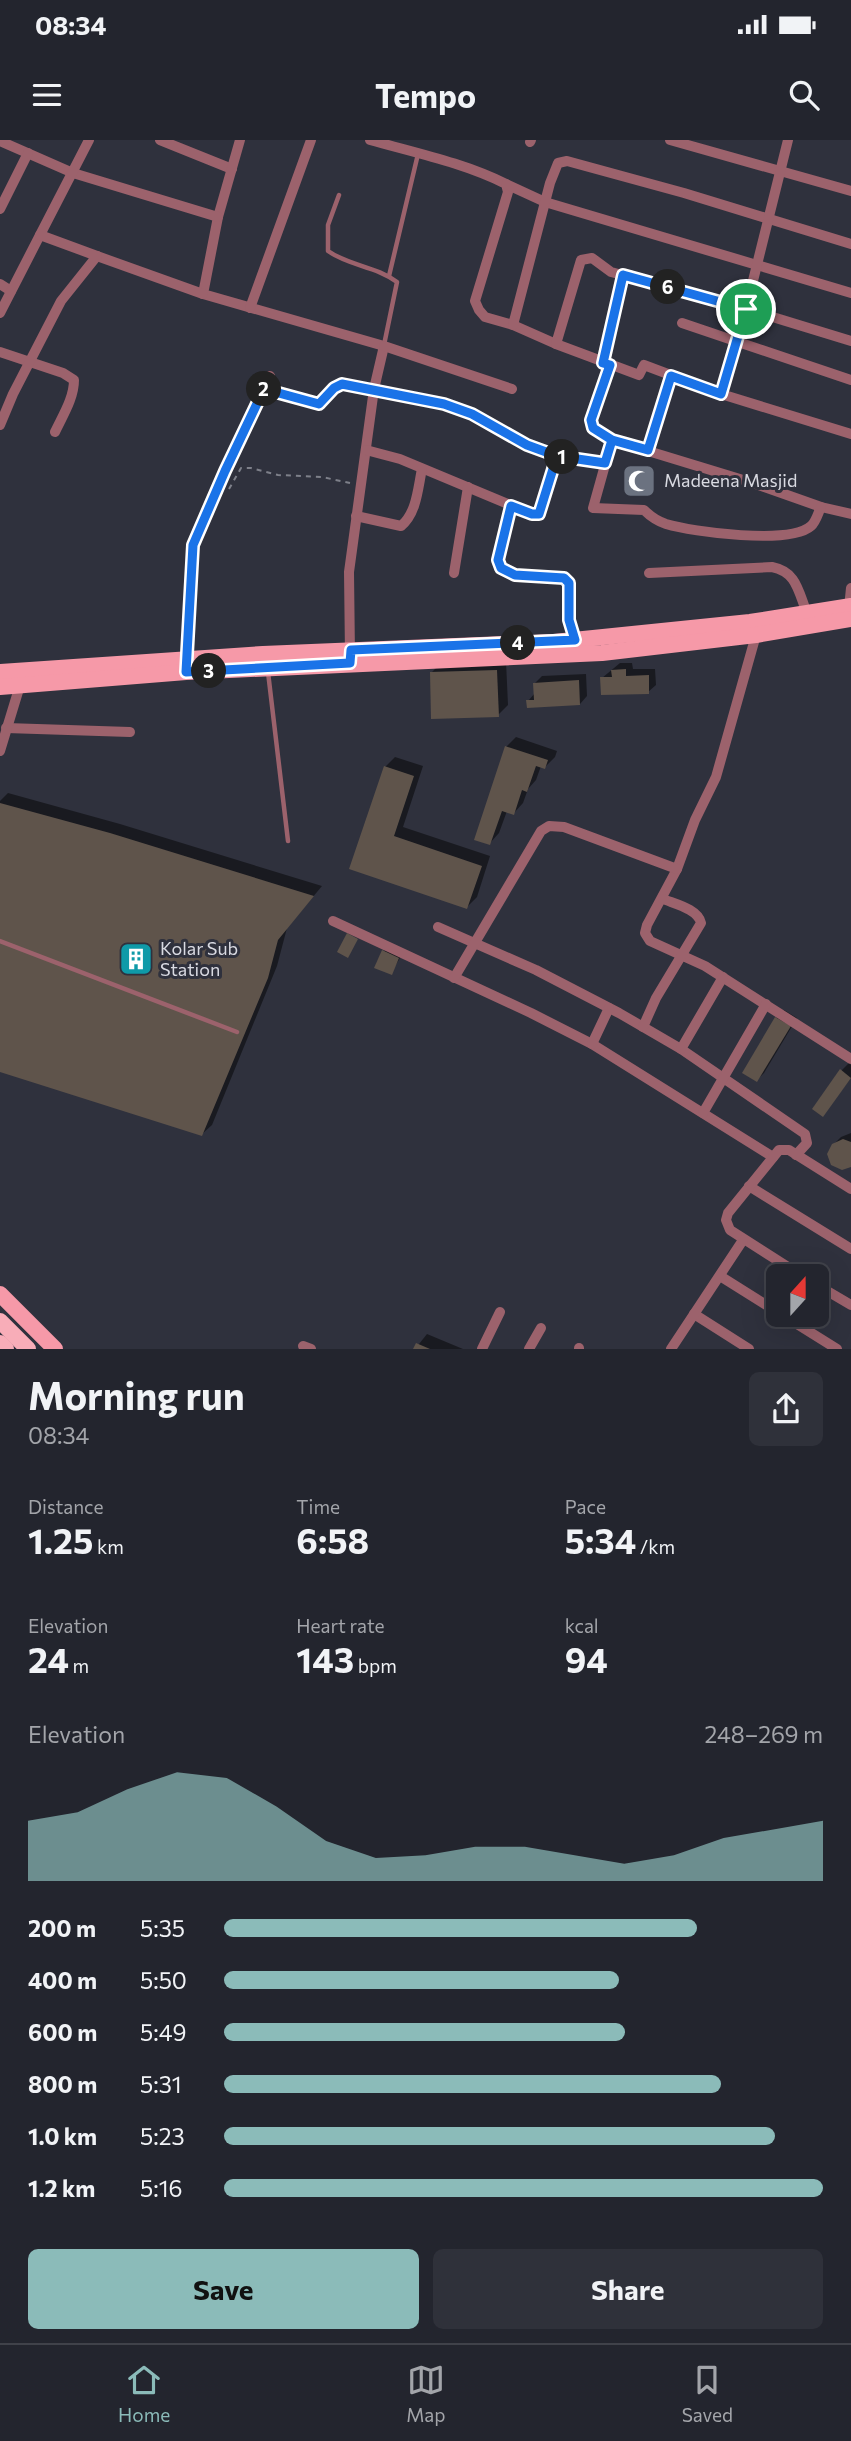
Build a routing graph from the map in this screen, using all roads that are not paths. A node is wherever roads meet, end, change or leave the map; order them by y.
1 (89, 140) edge
2 (160, 140) edge
3 (240, 140) edge
4 (311, 140) edge
5 (370, 140) edge
6 (670, 140) edge
7 (788, 140) edge
8 (0, 141) edge
9 (29, 153) junction
10 (418, 153) junction
11 (232, 169) junction
12 (780, 171) junction
13 (73, 173) junction
14 (506, 184) junction
15 (851, 191) edge
16 (340, 195) dead end
17 (545, 202) junction
18 (0, 209) edge
19 (218, 217) junction
20 (769, 220) junction
21 (40, 235) junction
22 (851, 244) edge
23 (97, 256) junction
24 (756, 264) junction
25 (623, 275) junction
26 (389, 276) junction
27 (0, 284) edge
28 (11, 291) junction
29 (851, 293) edge
30 (203, 294) junction
31 (250, 308) junction
32 (746, 309) junction
33 (0, 313) edge
34 (682, 323) dead end
35 (513, 325) junction
36 (738, 341) junction
37 (851, 341) edge
38 (556, 344) junction
39 (384, 346) junction
40 (0, 352) edge
41 (30, 362) junction
42 (606, 364) junction
43 (270, 376) dead end
44 (671, 376) junction
45 (851, 380) edge
46 (374, 389) junction
47 (512, 389) dead end
48 (721, 394) junction
49 (0, 425) edge
50 (55, 432) dead end
51 (851, 434) edge
52 (612, 440) junction
53 (366, 450) junction
54 (648, 450) junction
55 (557, 456) junction
56 (605, 463) junction
57 (422, 468) junction
58 (468, 487) junction
59 (511, 506) junction
60 (821, 507) junction
61 (851, 514) edge
62 (356, 516) junction
63 (454, 573) dead end
64 (649, 573) dead end
65 (851, 588) edge
66 (850, 606) edge
67 (807, 613) junction
68 (756, 635) junction
69 (575, 640) junction
70 (350, 657) junction
71 (186, 666) junction
72 (268, 668) junction
73 (0, 672) edge
74 (21, 679) junction
75 (0, 687) edge
76 (6, 728) junction
77 (130, 732) dead end
78 (0, 751) edge
79 (288, 841) dead end
80 (677, 869) junction
81 (663, 899) junction
82 (333, 921) dead end
83 (438, 927) dead end
84 (0, 942) edge
85 (474, 943) junction
86 (682, 955) junction
87 (723, 977) junction
88 (454, 978) junction
89 (765, 1004) junction
90 (609, 1009) junction
91 (643, 1027) junction
92 (237, 1032) dead end
93 (592, 1044) junction
94 (681, 1049) junction
95 (851, 1059) edge
96 (724, 1079) junction
97 (703, 1113) junction
98 (796, 1155) junction
99 (773, 1157) junction
100 (749, 1186) junction
101 (851, 1189) edge
102 (743, 1240) junction
103 (851, 1249) edge
104 (782, 1264) edge
105 (719, 1276) junction
106 (830, 1293) edge
107 (0, 1294) edge
108 (766, 1305) edge
109 (851, 1305) edge
110 (500, 1312) dead end
111 (694, 1314) junction
112 (0, 1321) edge
113 (801, 1327) edge
114 (541, 1328) dead end
115 (0, 1343) edge
116 (6, 1349) edge
117 (28, 1349) edge
118 (55, 1349) edge
119 (482, 1349) edge
120 (529, 1349) edge
121 (671, 1349) edge
122 (749, 1349) edge
123 (836, 1349) edge

1 - 13 street
2 - 11 street
3 - 11 street
4 - 31 street
5 - 10 street
6 - 12 street
7 - 12 street
8 - 9 street
9 - 13 street
9 - 18 street
10 - 14 street
10 - 26 lane
11 - 19 street
12 - 15 street
12 - 20 street
13 - 19 street
13 - 21 street
14 - 17 street
14 - 35 street
16 - 26 lane
17 - 20 street
17 - 24 street
17 - 35 street
19 - 30 street
20 - 22 street
20 - 24 street
21 - 23 street
21 - 28 street
23 - 30 street
23 - 41 street
24 - 29 street
24 - 32 street
25 - 32 street
25 - 38 street
25 - 42 street
26 - 39 lane
27 - 28 street
28 - 33 street
30 - 31 street
31 - 39 street
32 - 36 street
32 - 37 street
34 - 36 street
35 - 38 street
36 - 45 street
36 - 48 street
38 - 42 street
39 - 46 street
39 - 47 street
40 - 41 street
41 - 49 street
41 - 50 street
42 - 44 street
42 - 52 street
43 - 71 street
44 - 48 street
44 - 54 street
46 - 53 street
46 - 55 street
48 - 51 street
52 - 54 street
52 - 56 street
53 - 57 street
53 - 62 street
54 - 60 street
55 - 56 street
55 - 59 street
56 - 60 street
57 - 58 street
57 - 62 street
58 - 59 street
58 - 63 street
59 - 69 street
60 - 61 street
62 - 70 street
64 - 67 street
65 - 66 street
66 - 67 main road
66 - 68 main road
67 - 69 main road
68 - 70 main road
68 - 80 street
69 - 70 main road
70 - 71 main road
70 - 72 main road
71 - 72 main road
71 - 74 main road
72 - 79 lane
73 - 74 main road
74 - 75 main road
74 - 76 street
76 - 77 street
76 - 78 street
80 - 81 street
80 - 85 street
81 - 86 street
81 - 86 street
82 - 88 street
83 - 85 street
84 - 92 lane
85 - 88 street
85 - 90 street
86 - 87 street
86 - 91 street
87 - 89 street
87 - 94 street
88 - 93 street
89 - 95 street
89 - 96 street
90 - 91 street
90 - 93 street
91 - 94 street
93 - 97 street
94 - 96 street
96 - 97 street
96 - 98 street
97 - 99 street
98 - 99 street
98 - 101 street
99 - 100 street
100 - 102 street
100 - 103 street
102 - 104 street
102 - 105 street
105 - 108 street
105 - 111 street
106 - 109 street
107 - 118 main road
110 - 119 street
111 - 121 street
111 - 122 street
112 - 117 highway
113 - 123 street
114 - 120 street
115 - 116 highway

